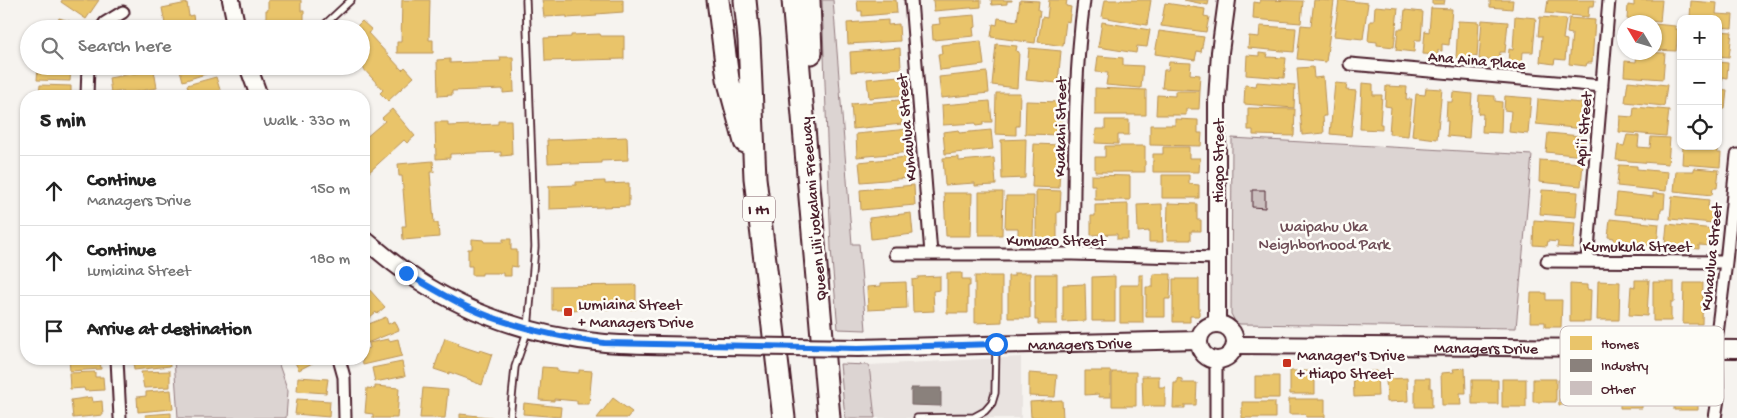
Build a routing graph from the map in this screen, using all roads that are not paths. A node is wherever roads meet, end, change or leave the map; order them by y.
1 (231, 0) edge
2 (351, 0) edge
3 (526, 0) edge
4 (718, 0) edge
5 (745, 0) edge
6 (793, 0) edge
7 (809, 0) edge
8 (911, 0) edge
9 (1084, 0) edge
10 (1227, 0) edge
11 (1609, 0) edge
12 (123, 12) dead end
13 (110, 20) edge
14 (235, 20) edge
15 (330, 20) edge
16 (1350, 64) dead end
17 (88, 75) edge
18 (252, 75) edge
19 (1602, 86) junction
20 (87, 90) edge
21 (258, 90) edge
22 (805, 138) junction
23 (1737, 155) edge
24 (1736, 177) edge
25 (755, 178) junction
26 (1735, 204) edge
27 (370, 244) edge
28 (895, 254) dead end
29 (931, 254) junction
30 (1073, 254) junction
31 (1217, 258) junction
32 (1547, 261) dead end
33 (1588, 261) junction
34 (1726, 262) junction
35 (1217, 323) junction
36 (1719, 326) edge
37 (528, 329) junction
38 (1198, 340) junction
39 (1560, 343) edge
40 (996, 344) junction
41 (1724, 344) edge
42 (1235, 345) junction
43 (1737, 349) edge
44 (1216, 360) junction
45 (116, 365) edge
46 (341, 365) edge
47 (120, 418) edge
48 (344, 418) edge
49 (510, 418) edge
50 (784, 418) edge
51 (829, 418) edge
52 (917, 418) edge
53 (963, 418) edge
54 (1216, 418) edge

1 - 14 street
2 - 15 lane
3 - 37 lane
4 - 25 highway
5 - 25 highway, I H1
6 - 22 highway, Queen Liliʻuokalani Freeway
7 - 22 highway
8 - 29 street, Kuhaulua Street
9 - 30 street, Kuakahi Street
10 - 31 street, Hiapo Street
11 - 19 street, Apiʻi Street
12 - 13 street
16 - 19 street, Ana Aina Place
17 - 20 street
18 - 21 street
19 - 33 street, Apiʻi Street
22 - 51 highway, Queen Liliʻuokalani Freeway
23 - 24 street, Kuhaulua Street
24 - 26 street, Kuhaulua Street
25 - 50 highway, I H1
26 - 34 street, Kuhaulua Street
27 - 37 street, Managers Drive
28 - 29 street, Kumuao Street
29 - 30 street, Kumuao Street
30 - 31 street, Kumuao Street
31 - 35 street, Hiapo Street
32 - 33 street, Kumukula Street
33 - 34 street, Kumukula Street
34 - 36 street, Kuhaulua Street
35 - 38 street
35 - 42 street
37 - 40 street, Managers Drive, bridge
37 - 49 lane
38 - 40 street, Managers Drive
38 - 44 street
39 - 42 street, Managers Drive
40 - 53 lane
41 - 43 street, Managers Drive
42 - 44 street
44 - 54 street
45 - 47 street
46 - 48 street
52 - 53 lane

